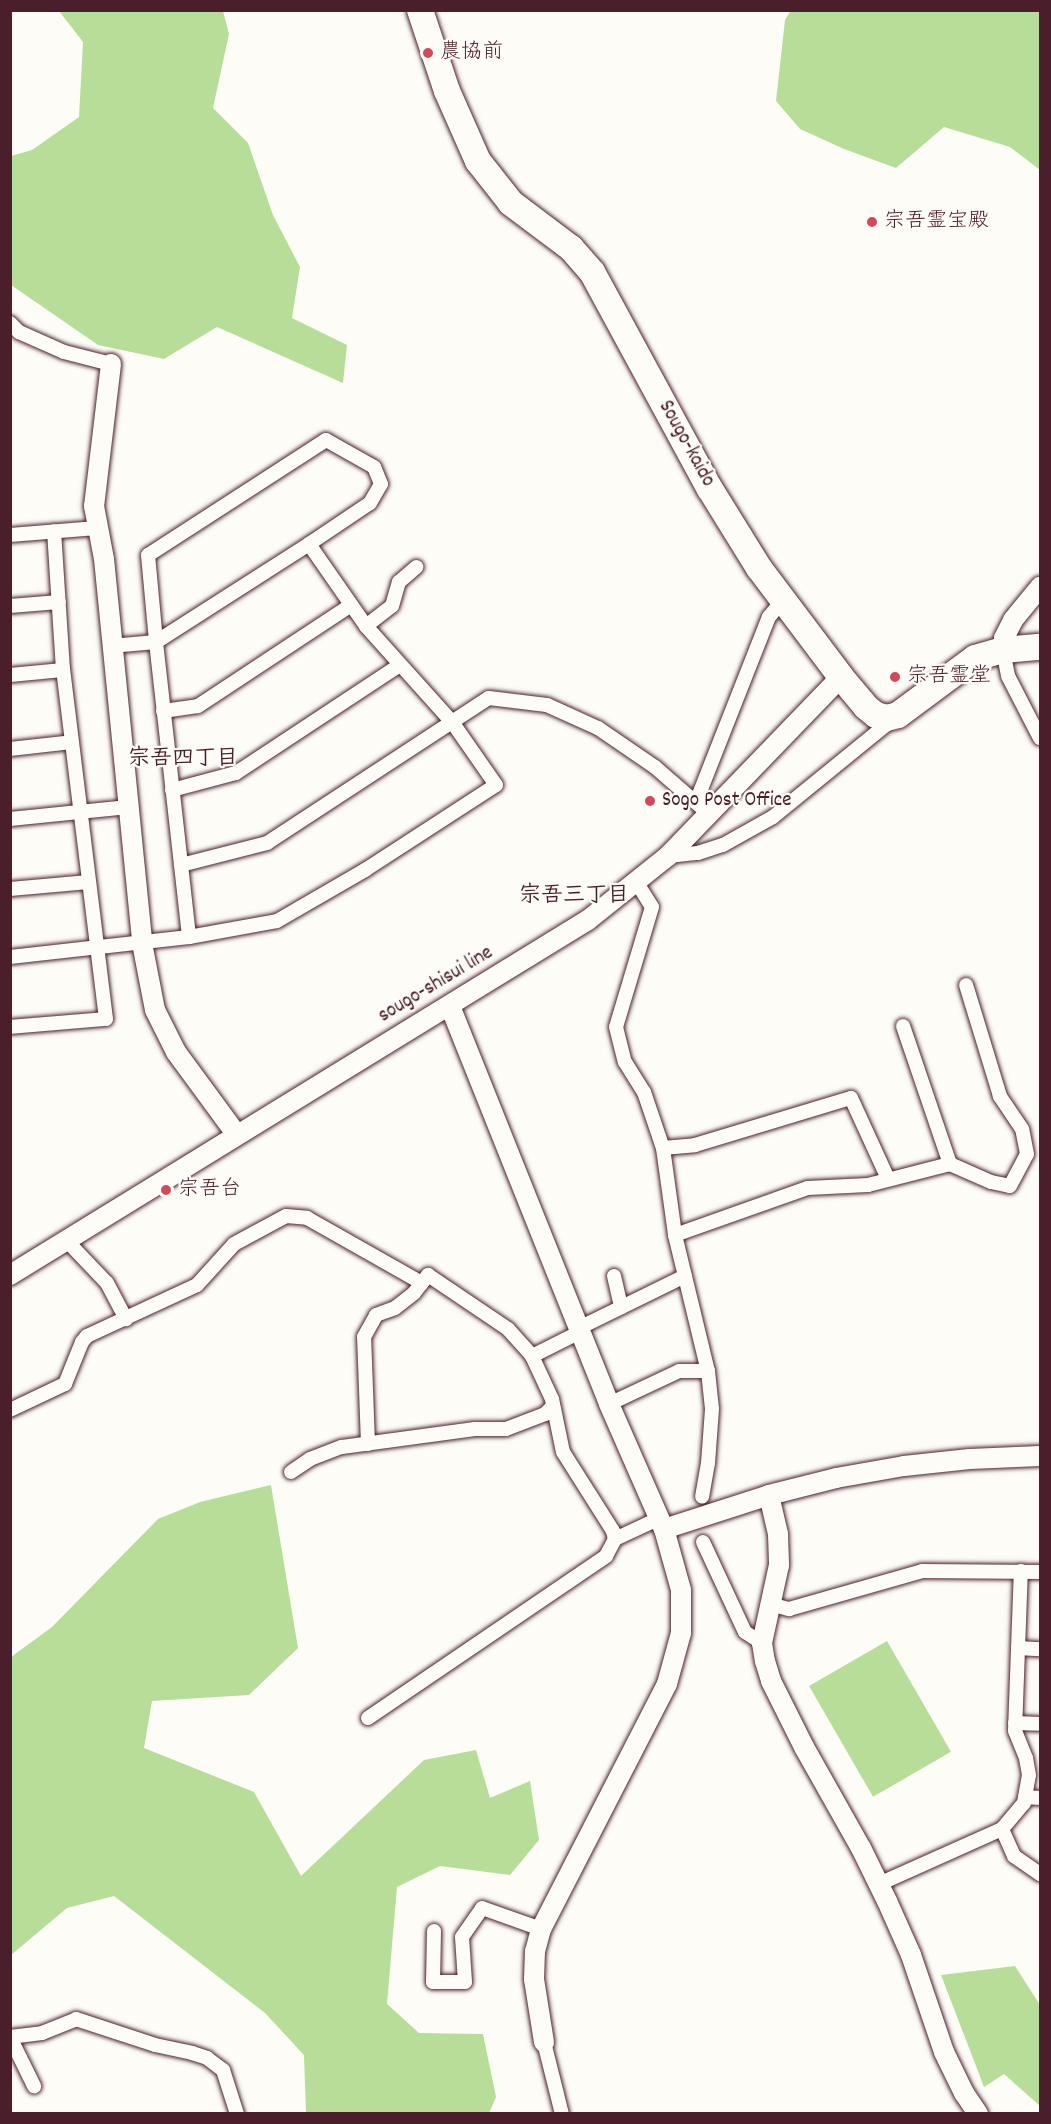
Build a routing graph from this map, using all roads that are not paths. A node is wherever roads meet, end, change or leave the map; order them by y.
1 (420, 10) edge
2 (10, 323) edge
3 (111, 364) joint
4 (97, 528) junction
5 (54, 531) junction
6 (10, 535) edge
7 (309, 544) junction
8 (416, 567) dead end
9 (1041, 587) edge
10 (783, 600) junction
11 (59, 602) junction
12 (351, 605) junction
13 (10, 606) edge
14 (366, 626) junction
15 (156, 642) junction
16 (111, 646) junction
17 (1041, 647) edge
18 (1003, 650) junction
19 (400, 664) junction
20 (63, 670) junction
21 (10, 675) edge
22 (841, 677) junction
23 (163, 711) junction
24 (898, 715) junction
25 (452, 722) junction
26 (1041, 738) edge
27 (72, 742) junction
28 (10, 749) edge
29 (172, 790) junction
30 (128, 807) junction
31 (702, 808) junction
32 (81, 812) junction
33 (10, 819) edge
34 (668, 856) junction
35 (181, 865) junction
36 (89, 882) junction
37 (637, 883) junction
38 (10, 889) edge
39 (189, 937) junction
40 (142, 943) junction
41 (97, 947) junction
42 (10, 957) edge
43 (966, 985) dead end
44 (450, 1006) junction
45 (903, 1026) dead end
46 (10, 1027) edge
47 (237, 1135) junction
48 (663, 1148) junction
49 (950, 1164) junction
50 (888, 1179) junction
51 (675, 1235) junction
52 (66, 1240) junction
53 (10, 1275) edge
54 (615, 1276) dead end
55 (685, 1276) junction
56 (422, 1283) junction
57 (621, 1307) junction
58 (126, 1319) junction
59 (580, 1330) junction
60 (532, 1356) junction
61 (708, 1371) junction
62 (609, 1404) junction
63 (552, 1407) junction
64 (10, 1410) edge
65 (368, 1444) junction
66 (1041, 1456) edge
67 (291, 1472) dead end
68 (769, 1495) junction
69 (702, 1496) dead end
70 (662, 1523) junction
71 (615, 1539) junction
72 (703, 1542) dead end
73 (1022, 1571) junction
74 (1041, 1572) edge
75 (770, 1604) junction
76 (762, 1642) junction
77 (1018, 1648) junction
78 (1041, 1649) edge
79 (368, 1718) dead end
80 (1015, 1723) junction
81 (1041, 1724) edge
82 (1025, 1797) junction
83 (1041, 1798) edge
84 (1002, 1829) junction
85 (1041, 1874) edge
86 (879, 1884) junction
87 (541, 1929) junction
88 (434, 1931) dead end
89 (10, 2037) edge
90 (544, 2042) joint
91 (34, 2086) dead end
92 (237, 2114) edge
93 (562, 2114) edge
94 (978, 2114) edge

1 - 10 highway, Sougo-kaido
2 - 3 street
3 - 4 street
4 - 5 street
4 - 16 street
5 - 6 street
5 - 11 street
7 - 12 street
7 - 15 street
7 - 15 street
8 - 14 street
9 - 18 street
10 - 22 highway, Sougo-kaido
10 - 31 street
11 - 13 street
11 - 20 street
12 - 14 street
12 - 23 street
14 - 19 street
15 - 16 street
15 - 23 street
16 - 30 street
17 - 18 highway
18 - 24 highway
18 - 26 street
19 - 25 street
19 - 29 street
20 - 21 street
20 - 27 street
22 - 24 highway, Sougo-kaido
22 - 31 street, sougo-shisui line
23 - 29 street
24 - 34 street
25 - 31 street
25 - 35 street
25 - 39 street
27 - 28 street
27 - 32 street
29 - 35 street
30 - 32 street
30 - 40 street
31 - 34 street, sougo-shisui line
32 - 33 street
32 - 36 street
34 - 37 street, sougo-shisui line
35 - 39 street
36 - 38 street
36 - 41 street
37 - 44 street, sougo-shisui line
37 - 48 street
39 - 40 street
40 - 41 street
40 - 47 street
41 - 42 street
41 - 46 street
43 - 49 street
44 - 47 street, sougo-shisui line
44 - 59 street
45 - 49 street
47 - 52 street, sougo-shisui line
48 - 50 street
48 - 51 street
49 - 50 street
50 - 51 street
51 - 55 street
52 - 53 street, sougo-shisui line
52 - 58 street
54 - 57 street
55 - 57 street
55 - 61 street
56 - 58 street
56 - 60 street
56 - 65 street
57 - 59 street
58 - 64 street
59 - 60 street
59 - 62 street
60 - 63 street
61 - 62 street
61 - 69 street
62 - 70 street
63 - 65 street
63 - 71 street
65 - 67 street
66 - 68 street
68 - 70 street
68 - 75 street
70 - 71 street
70 - 87 street
71 - 79 street
72 - 76 street
73 - 74 street
73 - 75 street
73 - 77 street
75 - 76 street
76 - 86 street
77 - 78 street
77 - 80 street
80 - 81 street
80 - 82 street
82 - 83 street
82 - 84 street
84 - 85 street
84 - 86 street
86 - 94 street
87 - 88 street
87 - 90 street
89 - 91 street
89 - 92 street
90 - 93 street

